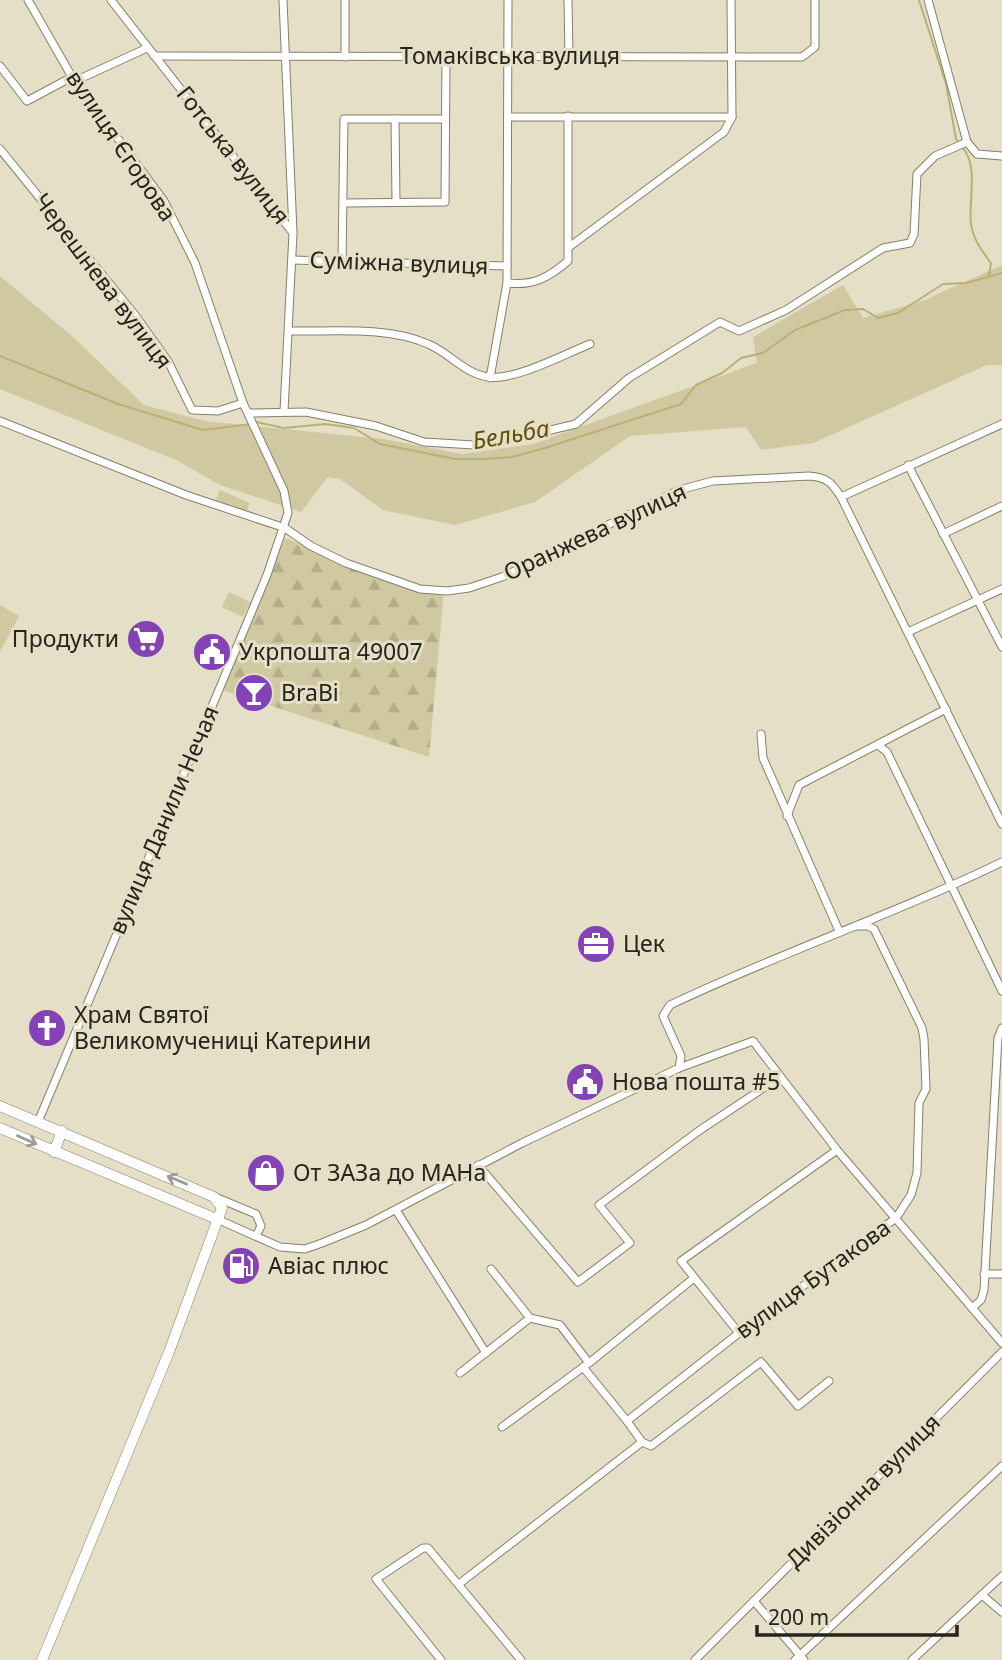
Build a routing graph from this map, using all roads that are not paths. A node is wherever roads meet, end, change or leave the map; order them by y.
1 (28, 0) edge
2 (111, 0) edge
3 (283, 0) edge
4 (345, 0) edge
5 (508, 0) edge
6 (568, 0) edge
7 (732, 0) edge
8 (816, 0) edge
9 (928, 0) edge
10 (148, 48) junction
11 (154, 56) junction
12 (446, 56) junction
13 (508, 56) junction
14 (732, 56) junction
15 (283, 57) junction
16 (345, 57) junction
17 (569, 57) junction
18 (0, 66) edge
19 (74, 79) junction
20 (568, 116) junction
21 (508, 117) junction
22 (732, 117) junction
23 (395, 119) junction
24 (445, 119) junction
25 (965, 143) junction
26 (0, 149) edge
27 (1002, 156) edge
28 (396, 202) junction
29 (344, 203) junction
30 (293, 233) junction
31 (569, 247) junction
32 (292, 260) junction
33 (342, 263) junction
34 (507, 266) junction
35 (507, 283) junction
36 (290, 331) junction
37 (590, 344) dead end
38 (489, 378) junction
39 (243, 403) junction
40 (284, 411) junction
41 (251, 416) junction
42 (0, 421) edge
43 (1002, 424) edge
44 (908, 465) junction
45 (841, 497) junction
46 (1002, 506) edge
47 (285, 528) junction
48 (943, 534) junction
49 (1002, 589) edge
50 (978, 600) junction
51 (908, 632) junction
52 (1002, 647) edge
53 (946, 709) junction
54 (761, 734) dead end
55 (878, 745) junction
56 (787, 816) junction
57 (1002, 824) edge
58 (1002, 862) edge
59 (954, 886) junction
60 (855, 926) junction
61 (839, 931) junction
62 (1002, 990) edge
63 (1002, 1028) edge
64 (679, 1068) junction
65 (780, 1077) junction
66 (0, 1106) edge
67 (38, 1122) junction
68 (0, 1128) edge
69 (62, 1131) junction
70 (837, 1150) junction
71 (54, 1152) junction
72 (478, 1165) junction
73 (214, 1196) junction
74 (396, 1210) junction
75 (896, 1219) junction
76 (219, 1220) junction
77 (256, 1236) junction
78 (491, 1269) dead end
79 (984, 1274) junction
80 (1002, 1274) edge
81 (694, 1278) junction
82 (972, 1308) junction
83 (530, 1318) junction
84 (739, 1333) junction
85 (1002, 1343) edge
86 (1002, 1352) edge
87 (486, 1353) junction
88 (586, 1365) junction
89 (460, 1373) dead end
90 (829, 1381) dead end
91 (627, 1421) junction
92 (502, 1427) dead end
93 (642, 1442) junction
94 (1002, 1465) edge
95 (1002, 1576) edge
96 (459, 1584) junction
97 (982, 1595) junction
98 (754, 1601) junction
99 (1002, 1612) edge
100 (800, 1658) edge
101 (42, 1660) edge
102 (441, 1660) edge
103 (521, 1660) edge
104 (695, 1660) edge
105 (912, 1660) edge

1 - 19 street, вулиця Єгорова
2 - 10 street, Готська вулиця
3 - 15 street
4 - 16 street
5 - 13 street
6 - 17 street
7 - 14 street
8 - 14 street, Томаківська вулиця
9 - 25 street
10 - 11 street, Готська вулиця
10 - 19 street
11 - 15 street, Томаківська вулиця
11 - 30 street, Готська вулиця
12 - 13 street, Томаківська вулиця
12 - 16 street, Томаківська вулиця
12 - 24 street
13 - 17 street, Томаківська вулиця
13 - 21 street
14 - 17 street, Томаківська вулиця
14 - 22 street
15 - 16 street, Томаківська вулиця
15 - 30 street
18 - 19 street
19 - 39 street, вулиця Єгорова
20 - 21 street
20 - 22 street
20 - 31 street
21 - 34 street
22 - 31 street
23 - 24 street
23 - 28 street
23 - 29 street
24 - 28 street
25 - 27 street
25 - 40 street
26 - 39 street, Черешнева вулиця
28 - 29 street
29 - 33 street
30 - 32 street, Готська вулиця
31 - 35 street
32 - 33 street, Суміжна вулиця
32 - 36 street, Готська вулиця
33 - 34 street, Суміжна вулиця
34 - 35 street
35 - 38 street
36 - 38 street
36 - 40 street, Готська вулиця
37 - 38 street
39 - 41 street, вулиця Єгорова
40 - 41 street
41 - 47 street, вулиця Єгорова
42 - 47 street
43 - 44 street
44 - 45 street
44 - 48 street
45 - 47 street, Оранжева вулиця
45 - 51 street, Оранжева вулиця
46 - 48 street
47 - 67 street, вулиця Данили Нечая
48 - 50 street
49 - 50 street
50 - 51 street
50 - 52 street
51 - 53 street, Оранжева вулиця
53 - 55 street
53 - 57 street, Оранжева вулиця
54 - 56 street
55 - 56 street
55 - 59 street
56 - 61 street
58 - 59 street
59 - 60 street
59 - 62 street
60 - 61 street
60 - 75 street, вулиця Бутакова
61 - 64 street
63 - 79 street
64 - 65 street
64 - 72 street
65 - 70 street
65 - 72 street
66 - 67 main road
67 - 69 main road
68 -> 71 main road
69 - 71 main road
73 -> 69 main road
70 - 75 street
70 - 81 street
71 - 76 main road
72 - 74 street
73 - 76 main road
73 - 77 street
74 - 77 street
74 - 87 street
75 - 82 street
75 - 84 street, вулиця Бутакова
76 - 77 street
76 - 101 main road
78 - 83 street
79 - 80 street
79 - 82 street
81 - 84 street
81 - 88 street
82 - 85 street
83 - 87 street
83 - 88 street
84 - 91 street, вулиця Бутакова
86 - 98 street, Дивізіонна вулиця
87 - 89 street
88 - 91 street
88 - 92 street
90 - 93 street
91 - 93 street
93 - 96 street
94 - 100 street
95 - 97 street
96 - 102 street
96 - 103 street
97 - 99 street
97 - 105 street
98 - 100 street
98 - 104 street, Дивізіонна вулиця

